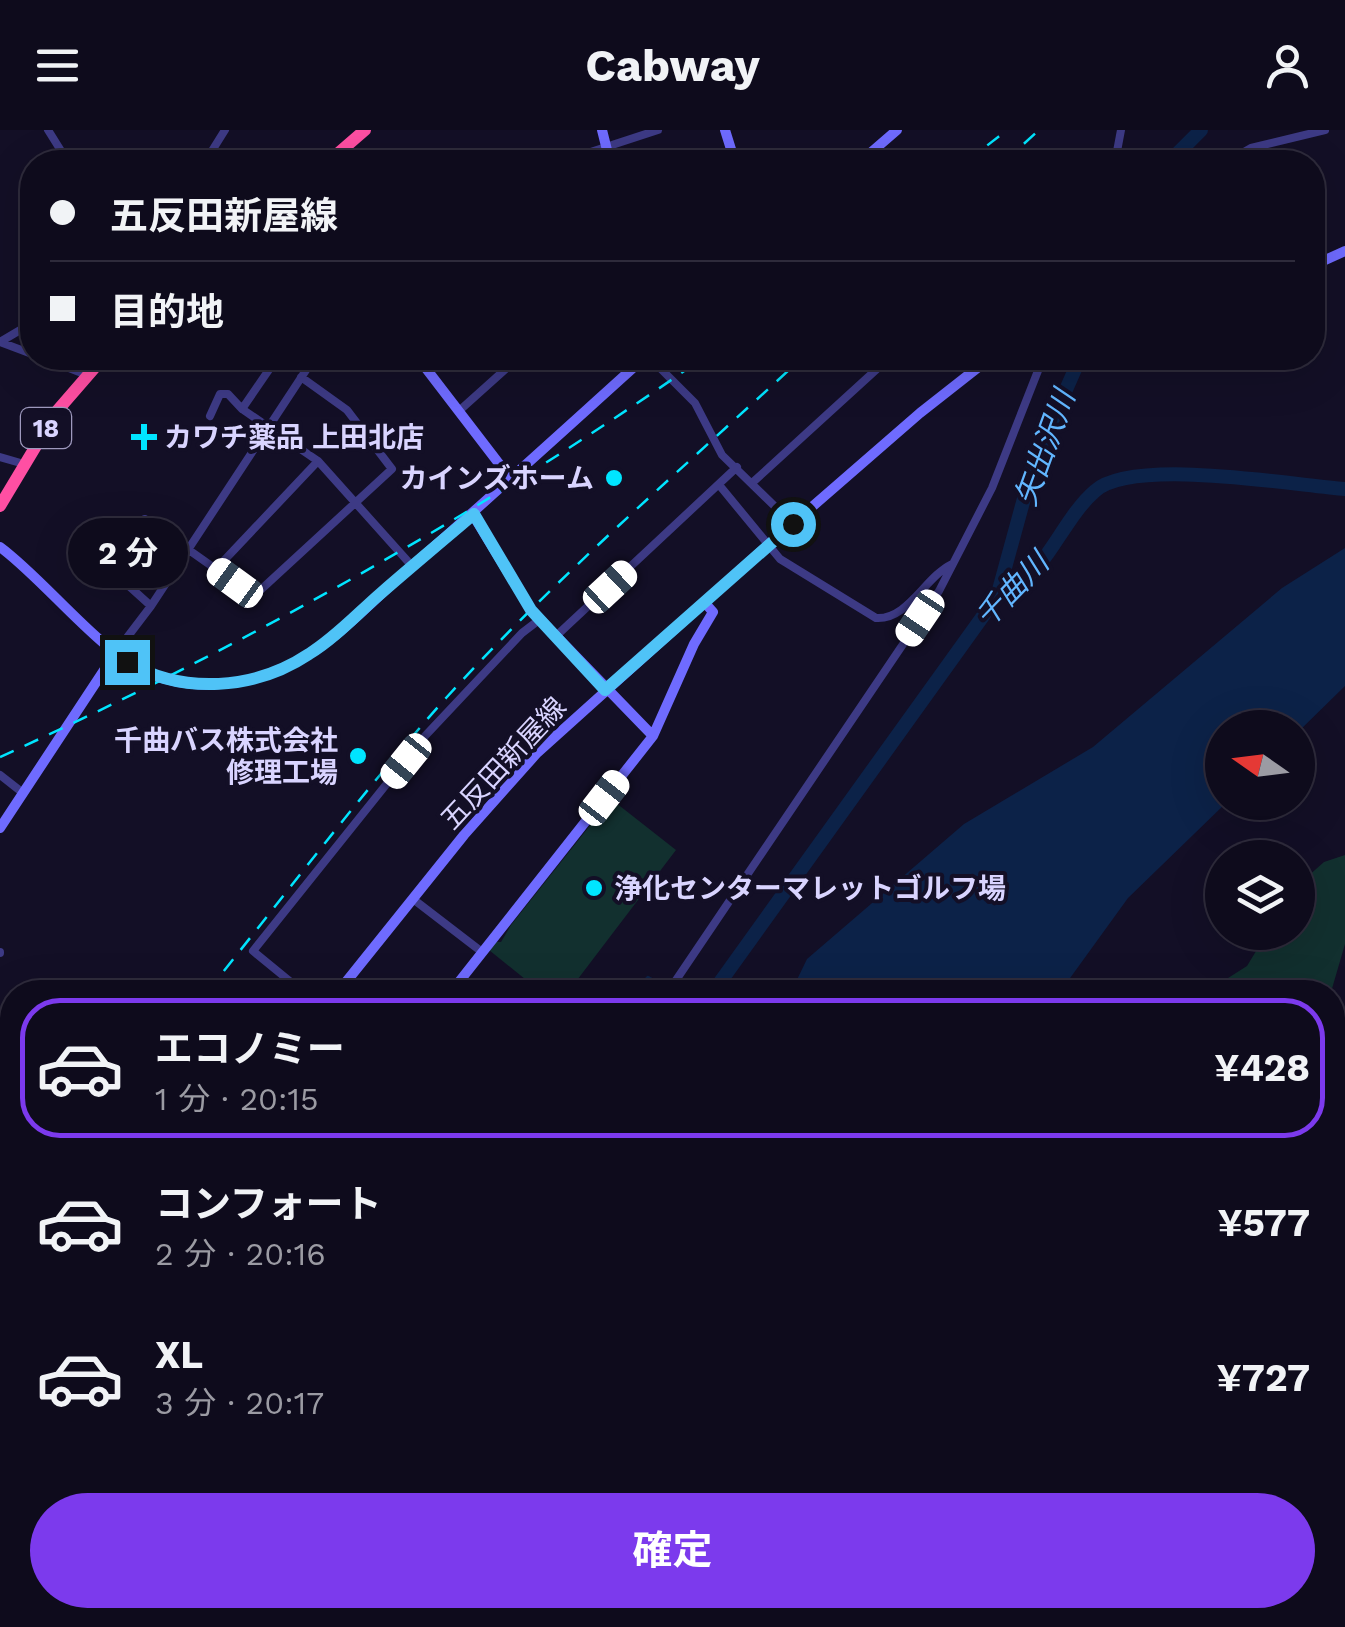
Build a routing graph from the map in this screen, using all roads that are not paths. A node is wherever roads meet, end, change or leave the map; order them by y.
1 (365, 130) edge
2 (602, 130) edge
3 (658, 130) edge
4 (897, 130) edge
5 (1325, 130) edge
6 (606, 146) junction
7 (342, 150) edge
8 (594, 150) edge
9 (607, 150) edge
10 (874, 150) edge
11 (1248, 150) edge
12 (74, 370) edge
13 (84, 370) edge
14 (92, 370) edge
15 (269, 370) edge
16 (306, 370) edge
17 (428, 370) edge
18 (505, 370) edge
19 (633, 370) edge
20 (660, 370) edge
21 (876, 370) edge
22 (975, 370) edge
23 (1038, 370) edge
24 (87, 375) junction
25 (301, 377) junction
26 (242, 409) junction
27 (460, 410) junction
28 (210, 416) dead end
29 (268, 426) junction
30 (0, 457) edge
31 (318, 461) junction
32 (24, 464) junction
33 (737, 468) junction
34 (510, 478) junction
35 (752, 482) junction
36 (720, 486) junction
37 (358, 502) junction
38 (0, 506) edge
39 (474, 514) junction
40 (793, 524) junction
41 (766, 546) junction
42 (0, 547) edge
43 (188, 550) junction
44 (955, 563) junction
45 (412, 566) junction
46 (216, 569) junction
47 (705, 603) junction
48 (151, 606) junction
49 (539, 620) junction
50 (555, 637) junction
51 (116, 652) junction
52 (605, 690) junction
53 (652, 736) junction
54 (0, 775) edge
55 (23, 793) junction
56 (0, 828) edge
57 (412, 899) junction
58 (482, 952) junction
59 (289, 980) edge
60 (348, 980) edge
61 (460, 980) edge
62 (676, 980) edge

1 - 7 highway
2 - 6 street
3 - 6 street
4 - 10 street
5 - 11 street
6 - 8 street
6 - 9 street
12 - 24 street
13 - 24 street
14 - 24 highway, 18
15 - 26 street
16 - 25 street
17 - 27 street
18 - 27 street
19 - 34 street
20 - 33 street
21 - 35 street
22 - 40 street, 五反田新屋線
23 - 44 street
24 - 32 highway, 18
25 - 29 street
25 - 37 street
26 - 28 street
26 - 29 street
27 - 34 street
29 - 31 street
29 - 43 street
30 - 32 street
31 - 37 street
31 - 46 street
32 - 38 highway, 18
33 - 35 street
33 - 36 street
34 - 39 street
35 - 40 street
36 - 41 street
36 - 50 street
37 - 45 street
37 - 46 street
39 - 45 street
39 - 49 street
40 - 41 street, 五反田新屋線
41 - 44 street
41 - 47 street, 五反田新屋線
42 - 51 street
43 - 46 street
43 - 48 street
43 - 48 street
44 - 62 street
45 - 51 street
47 - 52 street, 五反田新屋線
47 - 53 street
48 - 51 street
49 - 50 street
49 - 59 street
50 - 52 street
51 - 55 street
52 - 53 street
52 - 57 street, 五反田新屋線
53 - 58 street
54 - 55 street
55 - 56 street
57 - 58 street
57 - 60 street, 五反田新屋線
58 - 61 street

